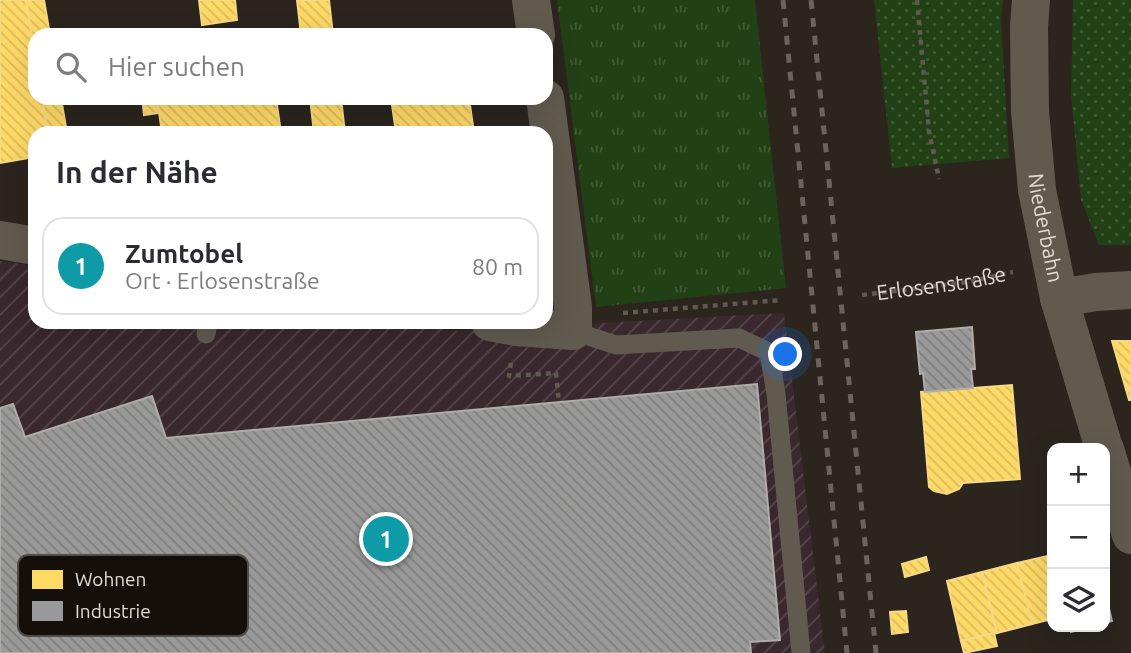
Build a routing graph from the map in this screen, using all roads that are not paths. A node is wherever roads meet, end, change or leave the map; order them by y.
1 (531, 0) edge
2 (1031, 0) edge
3 (535, 28) edge
4 (546, 105) edge
5 (549, 126) edge
6 (553, 158) edge
7 (0, 240) edge
8 (28, 245) edge
9 (1131, 290) edge
10 (1059, 298) junction
11 (544, 329) edge
12 (573, 331) junction
13 (1103, 443) edge
14 (1110, 466) edge
15 (1131, 535) edge
16 (801, 653) edge

1 - 3 street
2 - 10 street, Niederbahn
4 - 5 street
6 - 12 street
7 - 8 street
9 - 10 street
10 - 13 street, Niederbahn
11 - 12 street
12 - 16 lane
14 - 15 street, Niederbahn

